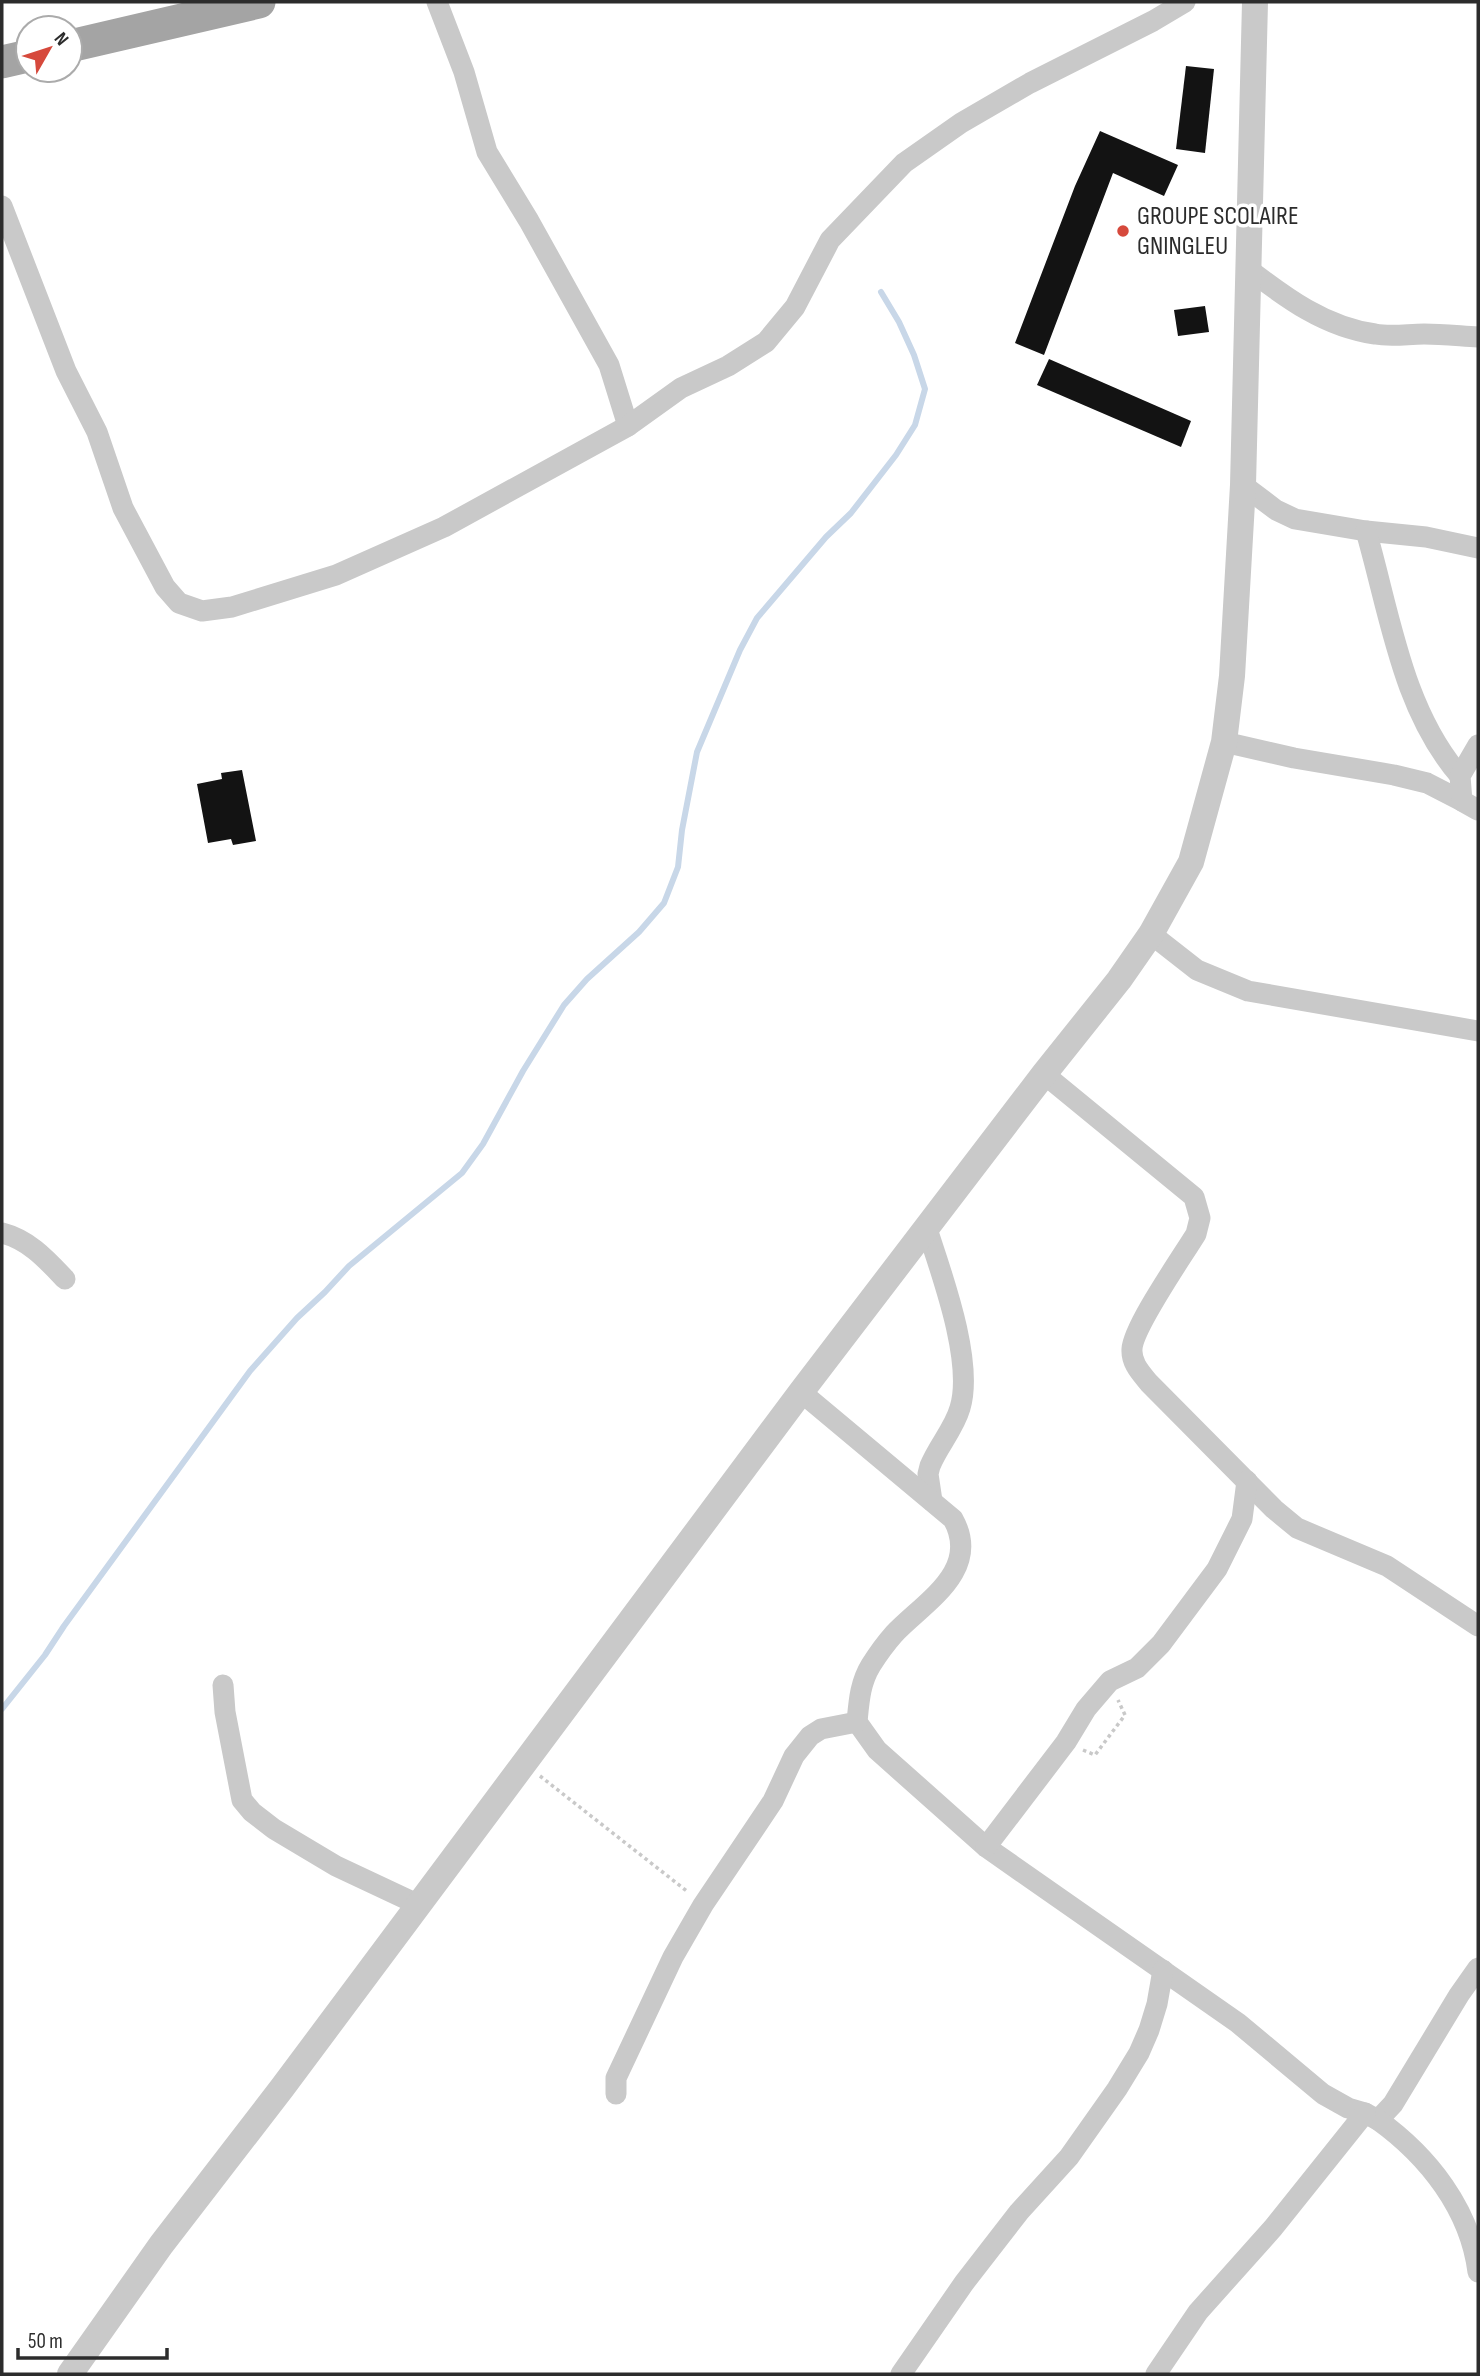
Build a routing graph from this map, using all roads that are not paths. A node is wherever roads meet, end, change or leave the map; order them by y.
1 (259, 2) edge
2 (437, 2) edge
3 (1255, 2) edge
4 (1180, 3) edge
5 (84, 43) edge
6 (2, 206) edge
7 (1247, 268) junction
8 (1478, 337) edge
9 (628, 426) junction
10 (1242, 485) junction
11 (1366, 531) junction
12 (1478, 548) edge
13 (1224, 742) junction
14 (1478, 745) edge
15 (1460, 776) junction
16 (1470, 805) edge
17 (1151, 934) junction
18 (1478, 1031) edge
19 (1044, 1074) junction
20 (927, 1229) junction
21 (2, 1233) edge
22 (65, 1279) dead end
23 (801, 1392) junction
24 (1247, 1481) junction
25 (932, 1501) junction
26 (1478, 1626) edge
27 (223, 1685) dead end
28 (857, 1722) junction
29 (986, 1847) junction
30 (419, 1905) junction
31 (1478, 1968) edge
32 (1163, 1970) junction
33 (616, 2094) dead end
34 (1372, 2117) junction
35 (1478, 2272) edge
36 (70, 2374) edge
37 (901, 2374) edge
38 (1156, 2374) edge

1 - 5 main road
2 - 9 street
3 - 7 street
4 - 9 street
6 - 9 street
7 - 8 street
7 - 10 street
10 - 11 street
10 - 13 street
11 - 12 street
11 - 15 street
13 - 16 street
13 - 17 street
14 - 15 street
15 - 16 street
17 - 18 street
17 - 19 street
19 - 20 street
19 - 24 street
20 - 23 street
20 - 25 street
21 - 22 street
23 - 25 street
23 - 30 street
24 - 26 street
24 - 29 street
25 - 28 street
27 - 30 street
28 - 29 street
28 - 33 street
29 - 32 street
30 - 36 street
31 - 34 street
32 - 34 street
32 - 37 street
34 - 35 street
34 - 38 street

